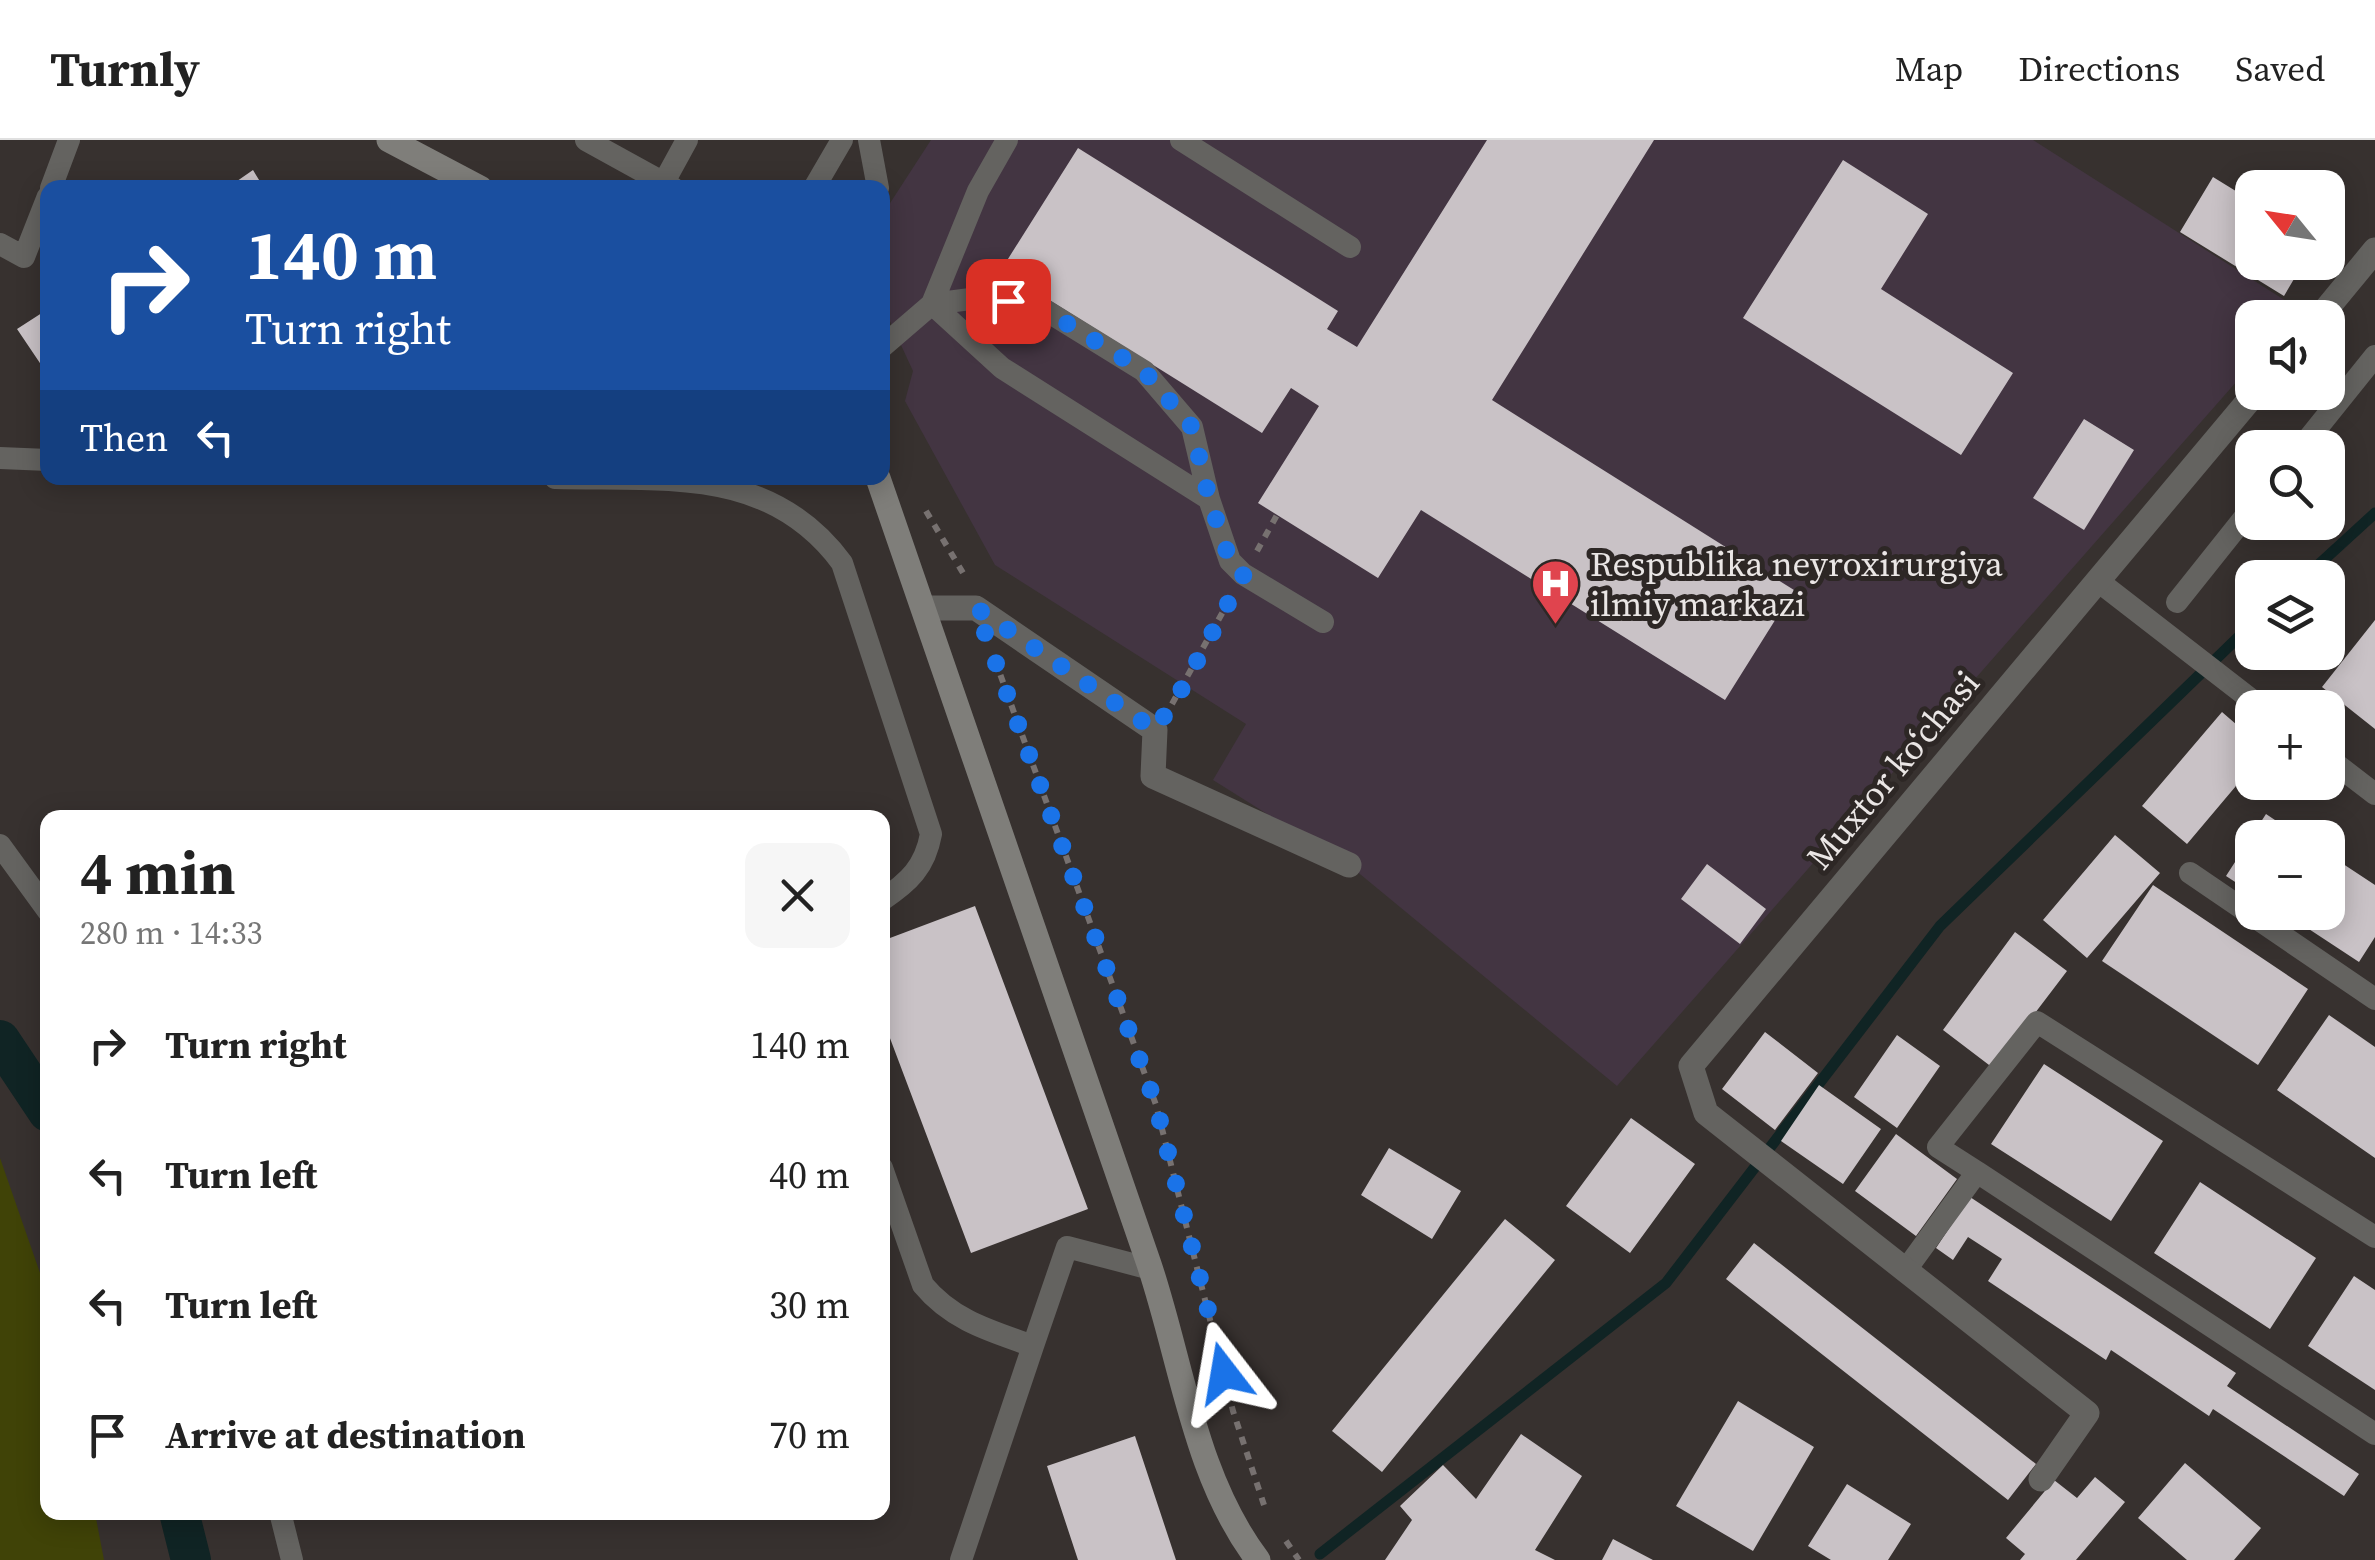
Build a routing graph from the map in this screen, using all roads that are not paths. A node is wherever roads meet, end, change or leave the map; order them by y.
1 (69, 140) edge
2 (389, 140) edge
3 (586, 140) edge
4 (687, 140) edge
5 (842, 140) edge
6 (869, 140) edge
7 (1007, 140) edge
8 (1181, 140) edge
9 (54, 180) edge
10 (465, 180) edge
11 (659, 180) edge
12 (670, 180) edge
13 (819, 180) edge
14 (876, 180) edge
15 (40, 216) edge
16 (0, 244) edge
17 (1350, 247) dead end
18 (2375, 250) edge
19 (2334, 300) edge
20 (932, 304) junction
21 (890, 341) edge
22 (2375, 356) edge
23 (2241, 410) edge
24 (2315, 430) edge
25 (0, 458) edge
26 (40, 460) edge
27 (705, 485) edge
28 (880, 485) edge
29 (1209, 498) junction
30 (2235, 529) edge
31 (2098, 581) junction
32 (2176, 602) dead end
33 (924, 608) junction
34 (1324, 622) dead end
35 (2239, 690) edge
36 (2345, 771) edge
37 (2375, 794) edge
38 (0, 845) edge
39 (1349, 865) dead end
40 (2190, 873) dead end
41 (890, 895) edge
42 (40, 900) edge
43 (2375, 999) edge
44 (1977, 1172) junction
45 (890, 1190) edge
46 (2375, 1237) edge
47 (1151, 1269) junction
48 (1905, 1270) junction
49 (1034, 1346) junction
50 (2375, 1434) edge
51 (2041, 1479) dead end
52 (282, 1520) edge
53 (292, 1560) edge
54 (960, 1560) edge
55 (1258, 1560) edge

1 - 9 lane
2 - 10 street
3 - 11 lane
4 - 12 lane
5 - 13 lane
6 - 14 lane
7 - 20 lane
8 - 17 lane
15 - 16 lane
18 - 19 street
20 - 21 lane
20 - 29 lane
20 - 29 lane
22 - 24 lane
23 - 31 street, Muxtor koʻchasi
25 - 26 lane
27 - 41 lane
28 - 33 street
29 - 34 lane
30 - 32 lane
31 - 35 lane
31 - 48 street, Muxtor koʻchasi
33 - 39 street
33 - 47 street
36 - 37 lane
38 - 42 lane
40 - 43 lane
44 - 46 lane
44 - 48 lane
44 - 50 lane
45 - 49 lane
47 - 49 lane
47 - 55 street
48 - 51 street
49 - 54 lane
52 - 53 lane

